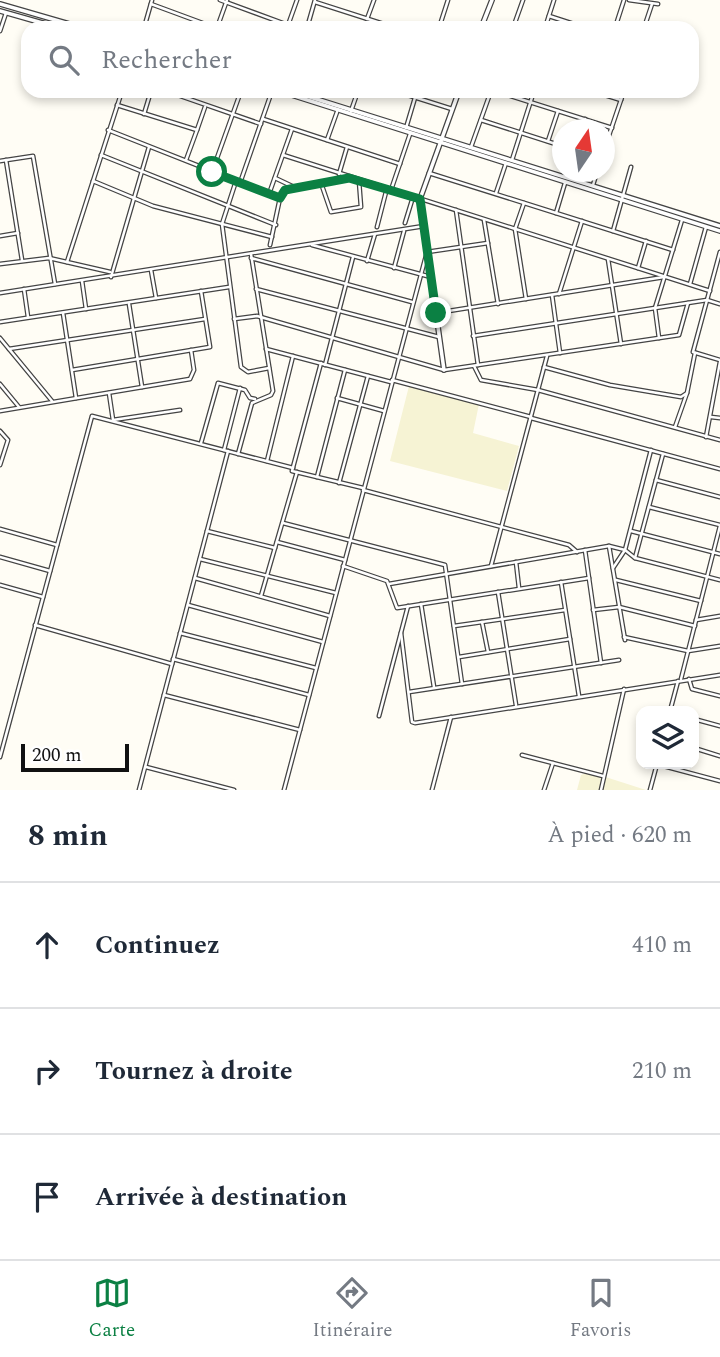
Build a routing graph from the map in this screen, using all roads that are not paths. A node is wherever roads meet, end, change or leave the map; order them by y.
1 (10, 0) edge
2 (220, 0) edge
3 (297, 0) edge
4 (374, 0) edge
5 (448, 0) edge
6 (492, 0) edge
7 (523, 0) edge
8 (554, 0) edge
9 (627, 0) edge
10 (226, 1) edge
11 (315, 1) edge
12 (637, 1) edge
13 (152, 2) edge
14 (0, 4) edge
15 (652, 4) junction
16 (657, 5) dead end
17 (8, 6) junction
18 (0, 11) edge
19 (6, 13) junction
20 (549, 16) junction
21 (367, 19) junction
22 (35, 21) edge
23 (59, 21) edge
24 (146, 21) edge
25 (199, 21) edge
26 (219, 21) edge
27 (276, 21) edge
28 (290, 21) edge
29 (309, 21) edge
30 (371, 21) edge
31 (441, 21) edge
32 (484, 21) edge
33 (516, 21) edge
34 (547, 21) edge
35 (564, 21) edge
36 (618, 21) edge
37 (646, 21) edge
38 (0, 31) edge
39 (120, 98) edge
40 (149, 98) edge
41 (189, 98) edge
42 (239, 98) edge
43 (270, 98) edge
44 (301, 98) edge
45 (312, 98) edge
46 (356, 98) edge
47 (415, 98) edge
48 (418, 98) edge
49 (456, 98) edge
50 (490, 98) edge
51 (517, 98) edge
52 (532, 98) edge
53 (615, 98) edge
54 (621, 100) joint
55 (531, 102) junction
56 (117, 105) junction
57 (206, 105) junction
58 (452, 109) junction
59 (337, 111) junction
60 (351, 111) junction
61 (558, 111) junction
62 (144, 114) junction
63 (233, 114) junction
64 (263, 119) junction
65 (585, 119) edge
66 (615, 119) edge
67 (481, 120) junction
68 (261, 124) junction
69 (406, 128) junction
70 (292, 129) junction
71 (108, 130) junction
72 (197, 130) junction
73 (521, 133) junction
74 (410, 134) junction
75 (327, 140) junction
76 (441, 141) junction
77 (548, 141) junction
78 (552, 142) edge
79 (149, 147) junction
80 (347, 147) junction
81 (471, 147) junction
82 (101, 155) junction
83 (283, 155) junction
84 (6, 160) junction
85 (512, 160) junction
86 (0, 161) edge
87 (186, 161) junction
88 (506, 163) junction
89 (400, 164) junction
90 (631, 167) dead end
91 (142, 172) junction
92 (212, 172) junction
93 (429, 173) junction
94 (338, 174) junction
95 (275, 178) junction
96 (349, 178) junction
97 (552, 178) edge
98 (93, 181) junction
99 (359, 181) junction
100 (238, 182) junction
101 (565, 182) joint
102 (594, 182) edge
103 (321, 183) junction
104 (593, 186) junction
105 (297, 188) junction
106 (387, 188) junction
107 (391, 190) junction
108 (270, 194) junction
109 (495, 194) junction
110 (413, 197) junction
111 (134, 198) junction
112 (280, 198) junction
113 (624, 198) junction
114 (420, 199) junction
115 (524, 203) junction
116 (228, 207) junction
117 (456, 210) junction
118 (556, 213) junction
119 (682, 218) junction
120 (484, 219) junction
121 (582, 221) junction
122 (405, 223) dead end
123 (222, 224) junction
124 (275, 225) junction
125 (424, 226) junction
126 (377, 227) dead end
127 (706, 227) junction
128 (720, 228) edge
129 (405, 229) junction
130 (516, 229) junction
131 (613, 231) junction
132 (18, 233) junction
133 (375, 234) junction
134 (0, 236) edge
135 (272, 237) junction
136 (646, 241) junction
137 (488, 243) junction
138 (270, 245) dead end
139 (312, 245) junction
140 (460, 247) junction
141 (574, 248) junction
142 (673, 250) junction
143 (427, 252) junction
144 (720, 252) edge
145 (251, 256) junction
146 (353, 257) junction
147 (49, 258) junction
148 (225, 258) junction
149 (608, 259) junction
150 (22, 260) junction
151 (367, 261) junction
152 (68, 262) junction
153 (0, 264) edge
154 (394, 268) junction
155 (638, 268) junction
156 (151, 270) junction
157 (111, 275) junction
158 (420, 275) junction
159 (431, 277) junction
160 (664, 277) junction
161 (82, 281) junction
162 (55, 284) junction
163 (346, 284) junction
164 (690, 285) junction
165 (612, 286) junction
166 (229, 287) junction
167 (24, 289) junction
168 (256, 289) junction
169 (201, 291) junction
170 (710, 291) junction
171 (0, 293) edge
172 (559, 294) junction
173 (552, 295) junction
174 (156, 298) junction
175 (526, 299) junction
176 (708, 300) junction
177 (129, 302) junction
178 (412, 302) junction
179 (688, 303) junction
180 (498, 304) junction
181 (720, 304) edge
182 (469, 308) junction
183 (655, 308) junction
184 (86, 309) junction
185 (339, 311) junction
186 (63, 313) junction
187 (436, 313) junction
188 (617, 314) junction
189 (260, 317) junction
190 (28, 318) junction
191 (205, 318) junction
192 (234, 319) junction
193 (0, 322) edge
194 (556, 323) junction
195 (405, 329) junction
196 (133, 330) junction
197 (473, 336) junction
198 (332, 337) junction
199 (439, 337) junction
200 (0, 338) edge
201 (659, 338) junction
202 (66, 340) junction
203 (621, 344) junction
204 (9, 349) junction
205 (265, 349) junction
206 (191, 350) junction
207 (560, 353) junction
208 (695, 353) junction
209 (547, 355) junction
210 (293, 356) junction
211 (398, 358) junction
212 (138, 359) junction
213 (720, 361) edge
214 (323, 364) junction
215 (476, 365) junction
216 (544, 367) junction
217 (269, 368) junction
218 (72, 370) junction
219 (345, 370) junction
220 (444, 370) junction
221 (368, 376) junction
222 (392, 381) junction
223 (0, 384) edge
224 (142, 387) junction
225 (240, 388) junction
226 (538, 390) junction
227 (109, 392) junction
228 (687, 393) junction
229 (76, 398) junction
230 (337, 398) junction
231 (255, 399) junction
232 (52, 401) junction
233 (360, 405) junction
234 (19, 407) junction
235 (180, 410) dead end
236 (0, 411) edge
237 (384, 411) junction
238 (531, 417) junction
239 (711, 417) junction
240 (720, 418) edge
241 (675, 427) junction
242 (0, 431) edge
243 (706, 437) junction
244 (720, 440) edge
245 (201, 444) junction
246 (651, 450) junction
247 (226, 451) junction
248 (238, 454) junction
249 (663, 454) junction
250 (267, 461) junction
251 (0, 465) edge
252 (293, 468) junction
253 (720, 469) edge
254 (297, 472) junction
255 (317, 477) junction
256 (656, 480) junction
257 (339, 482) junction
258 (363, 489) junction
259 (720, 497) edge
260 (649, 507) junction
261 (283, 523) junction
262 (502, 526) junction
263 (720, 526) edge
264 (0, 529) edge
265 (207, 531) junction
266 (631, 531) junction
267 (642, 533) junction
268 (350, 540) junction
269 (277, 542) junction
270 (57, 545) junction
271 (609, 546) junction
272 (275, 548) junction
273 (585, 550) junction
274 (625, 550) junction
275 (577, 552) junction
276 (713, 553) junction
277 (720, 554) edge
278 (0, 557) edge
279 (635, 558) junction
280 (200, 559) junction
281 (345, 560) junction
282 (516, 562) junction
283 (343, 566) junction
284 (491, 566) junction
285 (613, 568) junction
286 (50, 571) junction
287 (446, 574) junction
288 (266, 575) junction
289 (707, 577) junction
290 (195, 578) junction
291 (589, 578) junction
292 (615, 580) junction
293 (720, 580) edge
294 (561, 582) junction
295 (390, 584) junction
296 (0, 585) edge
297 (519, 589) junction
298 (498, 592) junction
299 (336, 593) junction
300 (261, 596) junction
301 (43, 597) junction
302 (450, 599) junction
303 (701, 601) junction
304 (421, 604) junction
305 (188, 605) junction
306 (408, 606) junction
307 (619, 607) junction
308 (565, 610) junction
309 (593, 610) junction
310 (330, 616) junction
311 (720, 616) edge
312 (502, 619) junction
313 (696, 620) junction
314 (482, 622) junction
315 (35, 625) junction
316 (695, 626) junction
317 (454, 627) junction
318 (180, 633) junction
319 (401, 633) junction
320 (570, 639) junction
321 (323, 642) junction
322 (720, 646) edge
323 (507, 649) junction
324 (688, 651) junction
325 (488, 652) junction
326 (458, 657) junction
327 (620, 660) dead end
328 (173, 662) junction
329 (601, 663) junction
330 (575, 667) junction
331 (316, 668) junction
332 (720, 675) edge
333 (512, 677) junction
334 (689, 679) junction
335 (680, 681) junction
336 (462, 684) junction
337 (435, 688) junction
338 (625, 689) junction
339 (409, 692) junction
340 (164, 695) junction
341 (309, 695) junction
342 (579, 696) junction
343 (720, 696) edge
344 (516, 705) junction
345 (672, 706) edge
346 (379, 716) dead end
347 (451, 717) junction
348 (699, 720) edge
349 (720, 726) edge
350 (300, 730) junction
351 (699, 750) edge
352 (522, 755) dead end
353 (720, 756) edge
354 (0, 757) edge
355 (553, 763) junction
356 (145, 767) junction
357 (656, 769) edge
358 (676, 769) edge
359 (604, 776) junction
360 (720, 781) edge
361 (139, 790) edge
362 (234, 790) edge
363 (284, 790) edge
364 (432, 790) edge
365 (544, 790) edge
366 (601, 790) edge
367 (650, 790) edge

1 - 17 street
2 - 10 street
3 - 28 street
4 - 21 street
5 - 31 street
6 - 32 street
7 - 33 street
8 - 20 street
9 - 12 street
9 - 36 street
10 - 26 street
10 - 27 street
11 - 21 street
11 - 29 street
12 - 15 street
13 - 24 street
13 - 25 street
14 - 17 street
15 - 16 street
15 - 37 street
17 - 23 street
18 - 19 street
19 - 22 street
19 - 38 street
20 - 34 street
20 - 35 street
21 - 30 street
39 - 56 street
40 - 62 street
41 - 57 street
42 - 63 street
43 - 64 street
44 - 59 street
45 - 60 street
46 - 60 street
47 - 69 street
48 - 58 street
49 - 58 street
50 - 67 street
51 - 55 street
52 - 55 street
53 - 54 street
54 - 66 street
55 - 61 street
55 - 73 street
56 - 62 street
56 - 71 street
57 - 63 street
57 - 72 street
58 - 76 street
59 - 74 street
59 - 75 street
60 - 69 street
61 - 65 street
61 - 77 street
62 - 72 street
63 - 68 street
63 - 92 street
64 - 68 street
64 - 70 street
67 - 73 street
67 - 81 street
68 - 100 street
69 - 76 street
70 - 75 street
70 - 83 street
71 - 79 street
71 - 82 street
72 - 87 street
73 - 77 street
73 - 85 street
74 - 76 street
74 - 89 street
75 - 80 street
76 - 81 street
76 - 88 street
76 - 93 street
77 - 78 street
79 - 87 street
79 - 91 street
80 - 89 street
80 - 94 street
81 - 85 street
82 - 91 street
82 - 98 street
83 - 94 street
83 - 95 street
84 - 86 street
84 - 132 street
84 - 147 street
85 - 104 street
87 - 92 street
88 - 97 street
88 - 109 street
89 - 107 street
90 - 113 street
91 - 111 street
91 - 116 street
92 - 100 street
93 - 109 street
93 - 114 street
94 - 96 street
95 - 105 street
95 - 108 street
96 - 99 street
96 - 103 street
98 - 111 street
98 - 152 street
99 - 103 street
99 - 106 street
100 - 108 street
100 - 116 street
101 - 113 street
101 - 118 street
102 - 104 street
103 - 105 street
104 - 113 street
105 - 112 street
106 - 107 street
106 - 126 street
107 - 110 street
108 - 112 street
109 - 115 street
110 - 114 street
110 - 122 street
111 - 123 street
111 - 157 street
112 - 124 street
113 - 119 street
113 - 128 street
113 - 131 street
114 - 117 street
114 - 125 street
115 - 118 street
115 - 130 street
116 - 123 street
116 - 124 street
117 - 120 street
117 - 140 street
118 - 121 street
119 - 127 street
119 - 142 street
120 - 130 street
120 - 137 street
121 - 131 street
121 - 141 street
123 - 135 street
123 - 148 street
124 - 135 street
125 - 129 street
125 - 143 street
127 - 128 street
127 - 164 street
129 - 133 street
129 - 154 street
130 - 141 street
130 - 175 street
131 - 136 street
132 - 134 street
132 - 150 street
133 - 139 street
133 - 151 street
135 - 138 street
136 - 142 street
136 - 155 street
137 - 140 street
137 - 180 street
139 - 145 street
139 - 146 street
140 - 143 street
140 - 182 street
141 - 149 street
141 - 172 street
142 - 160 street
143 - 158 street
143 - 159 street
144 - 170 street
145 - 148 street
145 - 163 street
145 - 168 street
146 - 151 street
146 - 163 street
147 - 150 street
147 - 152 street
147 - 162 street
148 - 156 street
148 - 166 street
149 - 155 street
149 - 165 street
150 - 153 street
151 - 154 street
152 - 157 street
154 - 158 street
155 - 160 street
156 - 157 street
156 - 174 street
157 - 161 street
158 - 159 street
158 - 178 street
159 - 187 street
160 - 164 street
160 - 165 street
160 - 183 street
161 - 162 street
161 - 184 street
162 - 167 street
163 - 178 street
163 - 185 street
164 - 170 street
165 - 172 street
165 - 188 street
166 - 169 street
166 - 192 street
167 - 171 street
167 - 190 street
168 - 185 street
168 - 189 street
169 - 174 street
169 - 191 street
170 - 176 street
172 - 173 street
173 - 175 street
173 - 194 street
174 - 177 street
175 - 180 street
176 - 179 street
176 - 181 street
176 - 208 street
177 - 184 street
177 - 196 street
178 - 195 street
179 - 183 street
179 - 201 street
180 - 182 street
182 - 187 street
182 - 197 street
183 - 188 street
183 - 201 street
184 - 186 street
185 - 195 street
185 - 198 street
186 - 190 street
186 - 202 street
187 - 199 street
188 - 194 street
188 - 203 street
189 - 192 street
189 - 198 street
189 - 205 street
190 - 193 street
191 - 196 street
191 - 206 street
192 - 217 street
194 - 197 street
194 - 207 street
195 - 199 street
195 - 211 street
196 - 202 street
196 - 212 street
197 - 215 street
198 - 211 street
198 - 214 street
199 - 220 street
200 - 204 street
201 - 203 street
202 - 204 street
202 - 218 street
203 - 207 street
204 - 232 street
205 - 210 street
205 - 217 street
206 - 212 street
206 - 224 street
207 - 209 street
208 - 213 street
208 - 228 street
209 - 215 street
209 - 216 street
210 - 214 street
210 - 250 street
211 - 220 street
211 - 222 street
212 - 218 street
212 - 224 street
213 - 239 street
214 - 219 street
214 - 252 street
215 - 220 street
215 - 226 street
216 - 226 street
216 - 228 street
217 - 231 street
218 - 229 street
219 - 221 street
219 - 230 street
221 - 222 street
221 - 233 street
222 - 237 street
222 - 238 street
223 - 234 street
224 - 227 street
225 - 231 street
225 - 245 street
225 - 247 street
226 - 238 street
226 - 241 street
227 - 229 street
227 - 235 street
228 - 241 street
229 - 232 street
230 - 233 street
230 - 255 street
231 - 248 street
232 - 234 street
233 - 237 street
233 - 257 street
234 - 236 street
237 - 258 street
238 - 246 street
238 - 262 street
239 - 240 street
239 - 243 street
241 - 243 street
242 - 251 street
243 - 244 street
245 - 247 street
245 - 270 street
246 - 249 street
246 - 266 street
247 - 248 street
247 - 265 street
248 - 250 street
249 - 253 street
249 - 256 street
250 - 252 street
252 - 254 street
254 - 255 street
254 - 261 street
255 - 257 street
256 - 259 street
256 - 260 street
257 - 258 street
258 - 262 street
258 - 268 street
260 - 263 street
260 - 267 street
261 - 268 street
261 - 269 street
262 - 275 street
262 - 284 street
263 - 276 street
264 - 270 street
265 - 272 street
265 - 280 street
266 - 267 street
266 - 274 street
267 - 276 street
267 - 279 street
268 - 281 street
268 - 287 street
269 - 272 street
269 - 281 street
270 - 286 street
271 - 273 street
271 - 274 street
271 - 285 street
272 - 288 street
273 - 275 street
273 - 291 street
274 - 279 street
274 - 285 street
275 - 282 street
276 - 277 street
276 - 289 street
278 - 286 street
279 - 289 street
280 - 288 street
280 - 290 street
281 - 283 street
282 - 284 street
282 - 297 street
283 - 295 street
283 - 299 street
284 - 287 street
285 - 292 street
286 - 301 street
287 - 295 street
287 - 302 street
288 - 299 street
288 - 300 street
289 - 293 street
289 - 303 street
290 - 300 street
290 - 305 street
291 - 294 street
291 - 309 street
292 - 303 street
292 - 307 street
294 - 297 street
294 - 308 street
295 - 306 street
296 - 301 street
297 - 298 street
298 - 302 street
298 - 312 street
299 - 310 street
300 - 310 street
301 - 315 street
302 - 304 street
302 - 317 street
303 - 313 street
304 - 306 street
304 - 337 street
305 - 318 street
305 - 321 street
306 - 319 street
307 - 309 street
307 - 316 street
307 - 324 street
308 - 312 street
308 - 320 street
309 - 329 street
310 - 321 street
311 - 313 street
312 - 314 street
312 - 323 street
313 - 316 street
314 - 317 street
314 - 325 street
315 - 328 street
315 - 354 street
316 - 324 street
317 - 326 street
318 - 328 street
318 - 331 street
319 - 339 street
319 - 346 street
320 - 323 street
320 - 330 street
321 - 331 street
322 - 324 street
323 - 325 street
323 - 333 street
324 - 335 street
325 - 326 street
326 - 336 street
327 - 329 street
328 - 340 street
328 - 341 street
329 - 330 street
330 - 333 street
330 - 342 street
331 - 341 street
332 - 334 street
333 - 336 street
333 - 344 street
334 - 335 street
334 - 343 street
335 - 338 street
335 - 345 street
336 - 337 street
337 - 339 street
338 - 342 street
338 - 359 street
339 - 347 street
340 - 350 street
340 - 356 street
341 - 350 street
342 - 344 street
344 - 347 street
347 - 364 street
348 - 349 street
350 - 363 street
351 - 353 street
352 - 355 street
355 - 359 street
355 - 365 street
356 - 361 street
356 - 362 street
357 - 367 street
358 - 360 street
359 - 366 street

